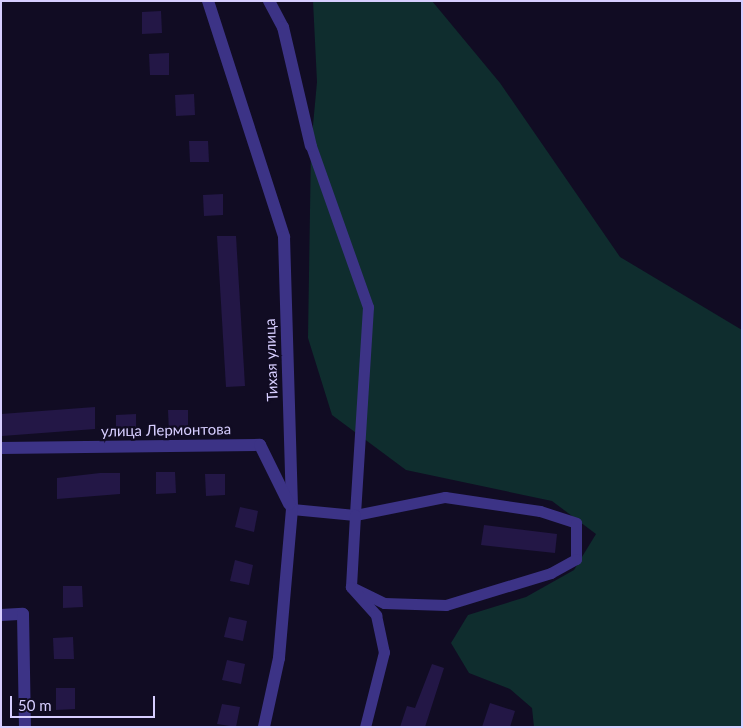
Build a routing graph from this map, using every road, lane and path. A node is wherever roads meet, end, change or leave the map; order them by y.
1 (208, 1) edge
2 (269, 1) edge
3 (311, 146) joint
4 (1, 448) edge
5 (292, 509) junction
6 (355, 515) junction
7 (351, 586) junction
8 (1, 615) edge
9 (25, 727) edge
10 (264, 727) edge
11 (365, 727) edge

1 - 5 street, Тихая улица
2 - 3 street
3 - 6 lane
4 - 5 street, улица Лермонтова
5 - 6 lane
5 - 10 street, Тихая улица
6 - 7 lane
6 - 7 lane
7 - 11 lane
8 - 9 street

